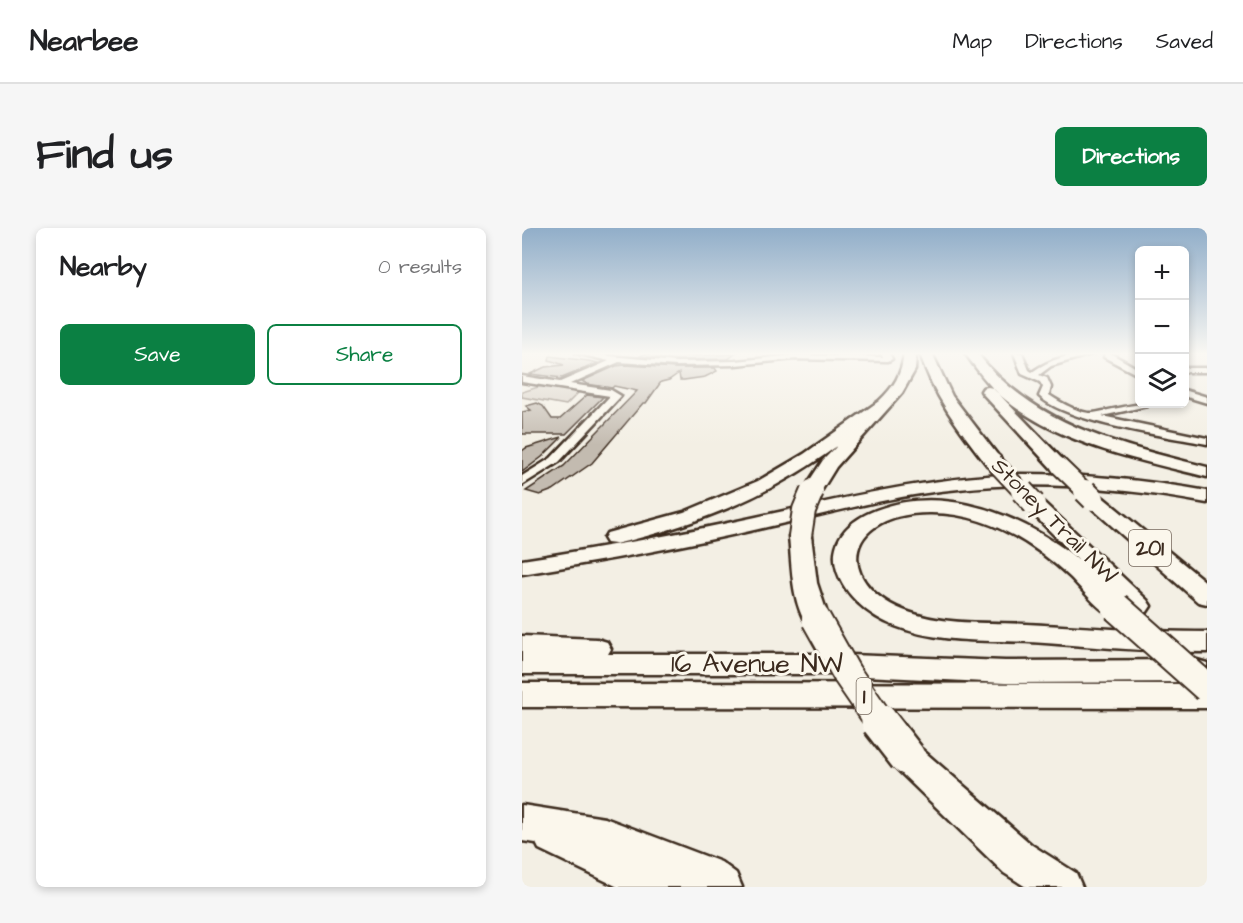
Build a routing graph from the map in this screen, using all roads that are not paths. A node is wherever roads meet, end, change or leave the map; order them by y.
1 (558, 384) edge
2 (901, 384) edge
3 (938, 384) edge
4 (984, 384) edge
5 (996, 384) edge
6 (1046, 384) edge
7 (1189, 395) edge
8 (1207, 400) edge
9 (882, 405) junction
10 (1135, 406) edge
11 (1065, 408) junction
12 (1034, 411) junction
13 (1091, 415) junction
14 (1207, 441) edge
15 (1207, 470) edge
16 (522, 481) edge
17 (1207, 497) edge
18 (522, 556) edge
19 (522, 567) edge
20 (1207, 596) edge
21 (1127, 606) junction
22 (1207, 642) edge
23 (522, 646) edge
24 (522, 664) edge
25 (750, 664) junction
26 (1207, 670) edge
27 (1207, 688) edge
28 (522, 695) edge
29 (1207, 696) edge
30 (523, 823) edge
31 (662, 887) edge
32 (722, 887) edge
33 (1062, 887) edge

1 - 16 street
2 - 9 highway
3 - 21 highway, Stoney Trail NW / 201, bridge
4 - 20 highway, Stoney Trail NW / 201, bridge
5 - 12 highway
6 - 11 street
7 - 8 street
9 - 18 highway
9 - 33 highway, bridge
10 - 13 street
11 - 12 street
11 - 13 street
12 - 15 highway
13 - 14 street
17 - 19 highway
21 - 22 highway
21 - 26 highway, Stoney Trail NW / 201
21 - 27 highway, bridge
23 - 25 highway
24 - 25 highway, 16 Avenue NW / 1
25 - 26 highway, 16 Avenue NW / 1
28 - 29 highway, 16 Avenue NW / 1
30 - 31 highway
30 - 32 highway

